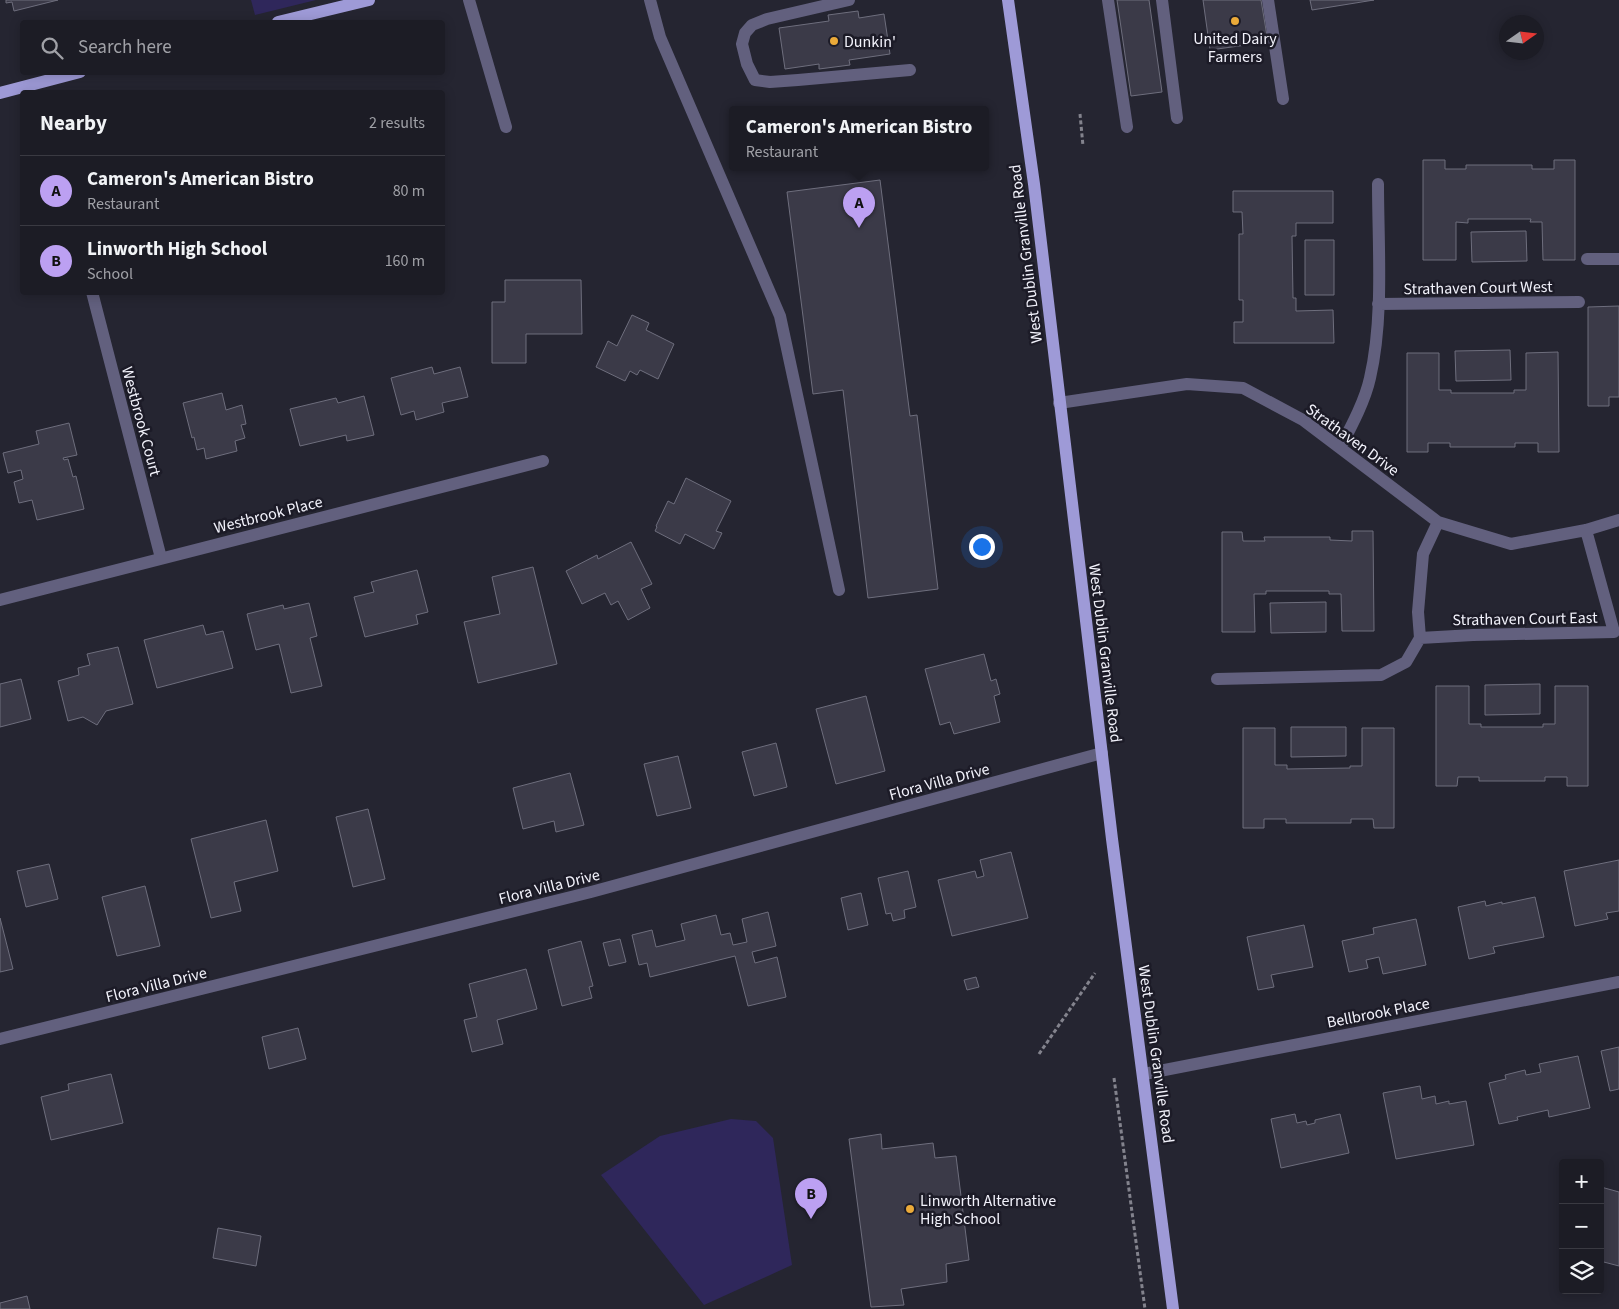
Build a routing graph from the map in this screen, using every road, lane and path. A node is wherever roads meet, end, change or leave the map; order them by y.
1 (369, 0) edge
2 (469, 0) edge
3 (650, 0) edge
4 (849, 0) edge
5 (1008, 0) edge
6 (1108, 0) edge
7 (1162, 0) edge
8 (1268, 0) edge
9 (286, 20) edge
10 (910, 70) dead end
11 (72, 75) edge
12 (39, 88) edge
13 (20, 90) edge
14 (23, 90) edge
15 (0, 93) edge
16 (1283, 99) dead end
17 (1080, 114) dead end
18 (1178, 118) dead end
19 (1127, 126) dead end
20 (506, 127) dead end
21 (1083, 146) dead end
22 (1378, 184) dead end
23 (1619, 258) edge
24 (1587, 259) dead end
25 (93, 295) edge
26 (1579, 302) dead end
27 (1378, 304) junction
28 (1059, 403) junction
29 (1340, 448) junction
30 (543, 461) dead end
31 (1619, 520) edge
32 (1438, 522) junction
33 (1586, 530) junction
34 (161, 558) junction
35 (839, 590) dead end
36 (0, 600) edge
37 (1420, 638) junction
38 (1217, 679) dead end
39 (1102, 752) junction
40 (1095, 973) dead end
41 (1619, 982) edge
42 (0, 1039) edge
43 (1039, 1054) dead end
44 (1144, 1074) junction
45 (1114, 1078) dead end
46 (1145, 1309) edge
47 (1173, 1309) edge

1 - 9 main road
2 - 20 street
3 - 35 street
4 - 10 street
5 - 28 main road, West Dublin Granville Road
6 - 19 street
7 - 18 street
8 - 16 street
11 - 12 main road
12 - 14 main road
13 - 15 main road
17 - 21 path
22 - 27 street
23 - 24 street
25 - 34 street, Westbrook Court
26 - 27 street, Strathaven Court West
27 - 29 street
28 - 29 street, Strathaven Drive
28 - 39 main road, West Dublin Granville Road
29 - 32 street, Strathaven Drive
30 - 34 street, Westbrook Place
31 - 33 street, Strathaven Drive
32 - 33 street, Strathaven Drive
32 - 37 street
33 - 37 street, Strathaven Court East
34 - 36 street, Westbrook Place
37 - 38 street
39 - 42 street, Flora Villa Drive
39 - 44 main road, West Dublin Granville Road
40 - 43 path
41 - 44 street, Bellbrook Place
44 - 47 main road, West Dublin Granville Road
45 - 46 path

